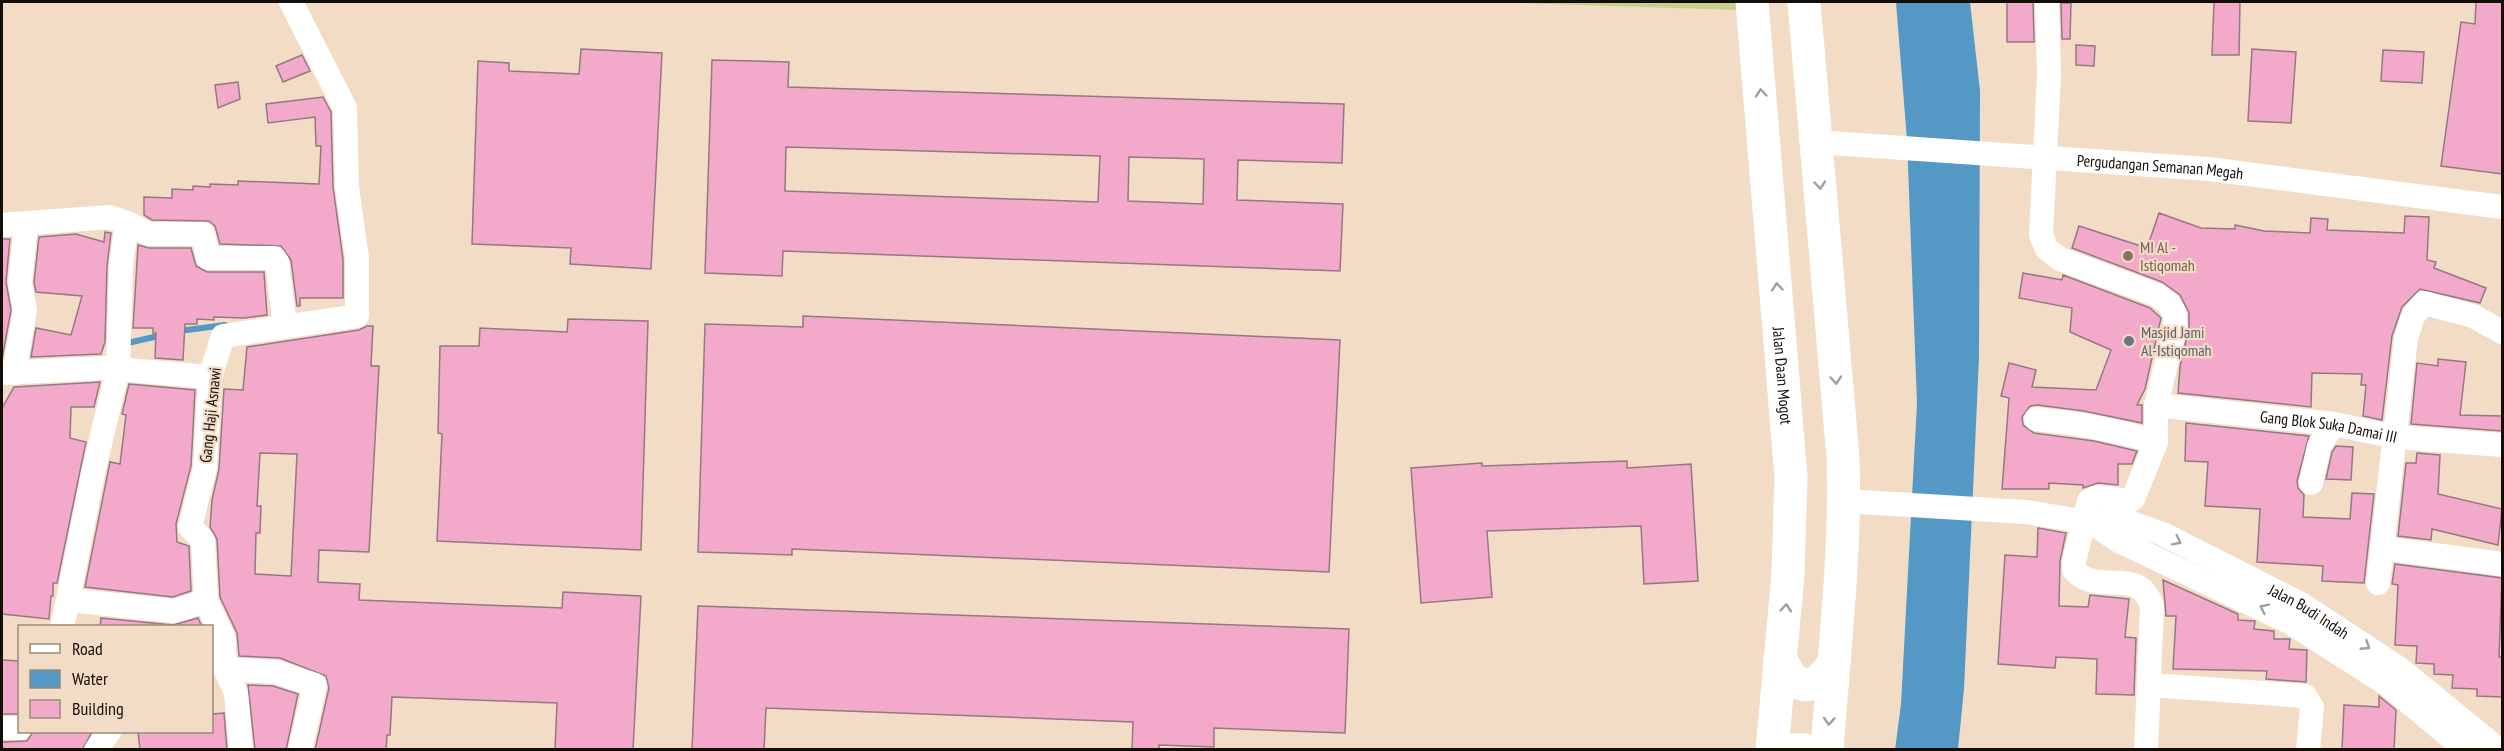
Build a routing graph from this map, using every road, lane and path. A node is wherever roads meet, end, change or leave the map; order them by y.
1 (291, 2) edge
2 (1752, 2) edge
3 (1804, 2) edge
4 (2047, 2) edge
5 (1830, 143) junction
6 (2038, 164) junction
7 (2502, 207) edge
8 (127, 223) junction
9 (26, 224) junction
10 (2, 225) edge
11 (284, 321) junction
12 (2502, 332) edge
13 (115, 359) junction
14 (8, 373) edge
15 (210, 377) junction
16 (2156, 405) junction
17 (2036, 419) dead end
18 (2334, 424) junction
19 (2396, 437) junction
20 (2156, 442) junction
21 (2502, 445) edge
22 (2311, 483) dead end
23 (1844, 501) junction
24 (2088, 522) junction
25 (2382, 548) junction
26 (2502, 564) edge
27 (2378, 583) dead end
28 (68, 600) junction
29 (206, 601) junction
30 (154, 618) edge
31 (62, 625) edge
32 (1780, 659) junction
33 (1834, 663) junction
34 (225, 669) junction
35 (2151, 685) junction
36 (2434, 709) junction
37 (2, 728) edge
38 (18, 728) edge
39 (108, 733) edge
40 (96, 750) edge
41 (241, 750) edge
42 (300, 750) edge
43 (1773, 750) edge
44 (1791, 750) edge
45 (1805, 750) edge
46 (1827, 750) edge
47 (2146, 750) edge
48 (2308, 750) edge
49 (2466, 750) edge
50 (2499, 750) edge

1 - 11 street, Gang Haji Asnawi
32 -> 2 highway, Jalan Daan Mogot
3 - 5 highway
4 - 6 street
5 - 6 street, Pergudangan Semanan Megah
5 -> 23 highway
6 - 7 street, Pergudangan Semanan Megah
6 - 16 street
8 - 9 street
8 - 11 street
8 - 13 street
9 - 10 street
9 - 14 street
11 - 15 street, Gang Haji Asnawi
12 - 19 street
13 - 14 street
13 - 15 street
13 - 28 street
15 - 29 street, Gang Haji Asnawi
16 - 18 street, Gang Blok Suka Damai III
16 - 20 street
17 - 20 street
18 - 19 street, Gang Blok Suka Damai III
18 - 22 street
19 - 21 street, Gang Blok Suka Damai III
19 - 25 street
20 - 24 street
23 - 24 street, Jalan Budi Indah
23 - 33 highway
24 - 35 street
24 - 36 street, Jalan Budi Indah
25 - 26 street
25 - 27 street
28 - 30 street
28 - 31 street
29 - 30 street
29 - 34 street, Gang Haji Asnawi
32 - 33 highway
32 - 43 highway, Jalan Daan Mogot
33 -> 46 highway
34 - 41 street, Gang Haji Asnawi
34 - 42 street
35 - 47 street
35 - 48 street
36 - 49 street, Jalan Budi Indah
36 - 50 street, Jalan Budi Indah
37 - 38 street
39 - 40 street
44 - 45 highway

